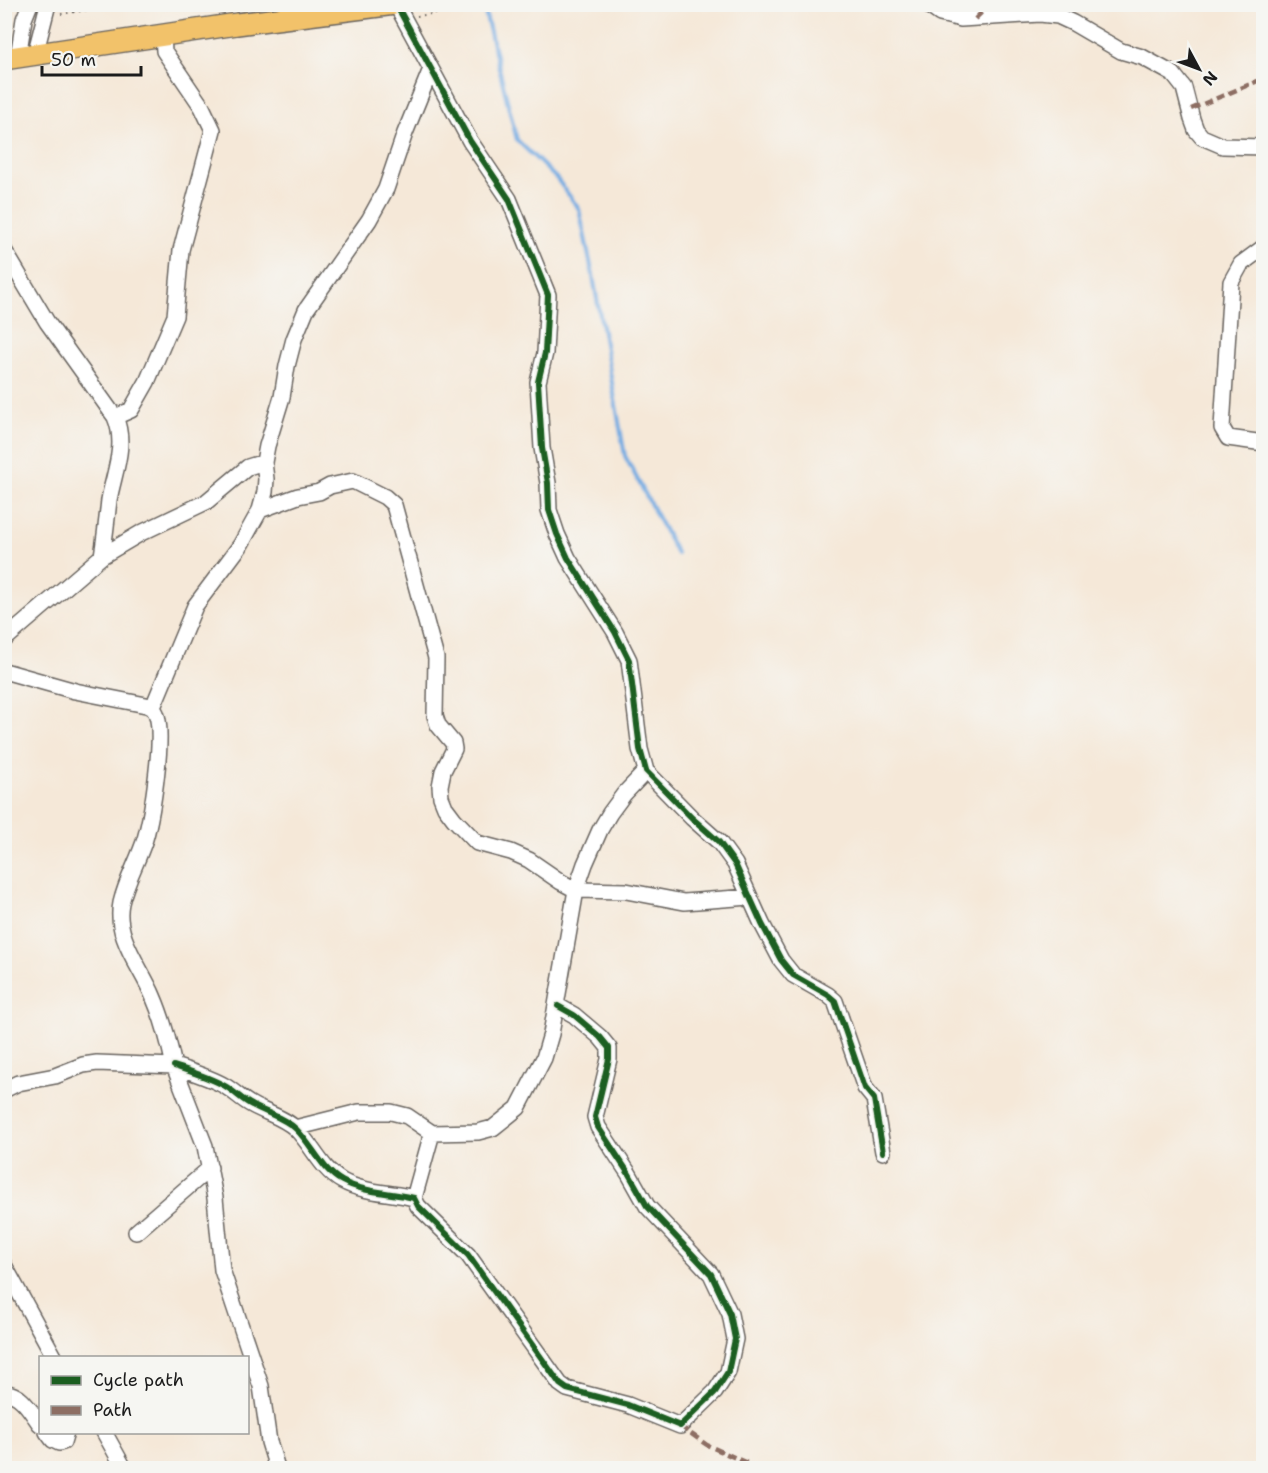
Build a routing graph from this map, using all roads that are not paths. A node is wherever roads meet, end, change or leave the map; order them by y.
1 (30, 4) edge
2 (396, 4) edge
3 (926, 4) edge
4 (47, 10) edge
5 (163, 36) junction
6 (19, 57) edge
7 (431, 69) junction
8 (1263, 147) edge
9 (1263, 247) edge
10 (4, 250) edge
11 (115, 417) junction
12 (1263, 443) edge
13 (264, 462) junction
14 (260, 510) junction
15 (102, 556) junction
16 (4, 640) edge
17 (4, 671) edge
18 (153, 707) junction
19 (646, 771) junction
20 (576, 890) junction
21 (750, 897) junction
22 (558, 1006) junction
23 (174, 1066) junction
24 (4, 1090) edge
25 (295, 1128) junction
26 (432, 1133) junction
27 (883, 1152) dead end
28 (210, 1168) junction
29 (414, 1198) junction
30 (136, 1232) dead end
31 (4, 1265) edge
32 (55, 1356) edge
33 (251, 1362) edge
34 (4, 1393) edge
35 (39, 1423) edge
36 (48, 1434) edge
37 (65, 1434) edge
38 (108, 1434) edge
39 (124, 1468) edge
40 (277, 1468) edge

1 - 6 street
2 - 5 highway
2 - 7 street
3 - 8 street
4 - 6 street
5 - 6 highway
5 - 11 street
7 - 13 street
7 - 19 street
9 - 12 street
10 - 11 street
11 - 15 street
13 - 14 street
13 - 15 street
14 - 18 street
14 - 20 street
15 - 16 street
17 - 18 street
18 - 23 street
19 - 20 street
19 - 21 street
20 - 21 street
20 - 22 street
21 - 27 street
22 - 26 street
22 - 29 street
23 - 24 street
23 - 25 street
23 - 28 street
25 - 26 street
25 - 29 street
26 - 29 street
28 - 30 street
28 - 33 street
31 - 32 street
33 - 40 street
34 - 35 street
36 - 37 street
38 - 39 street

